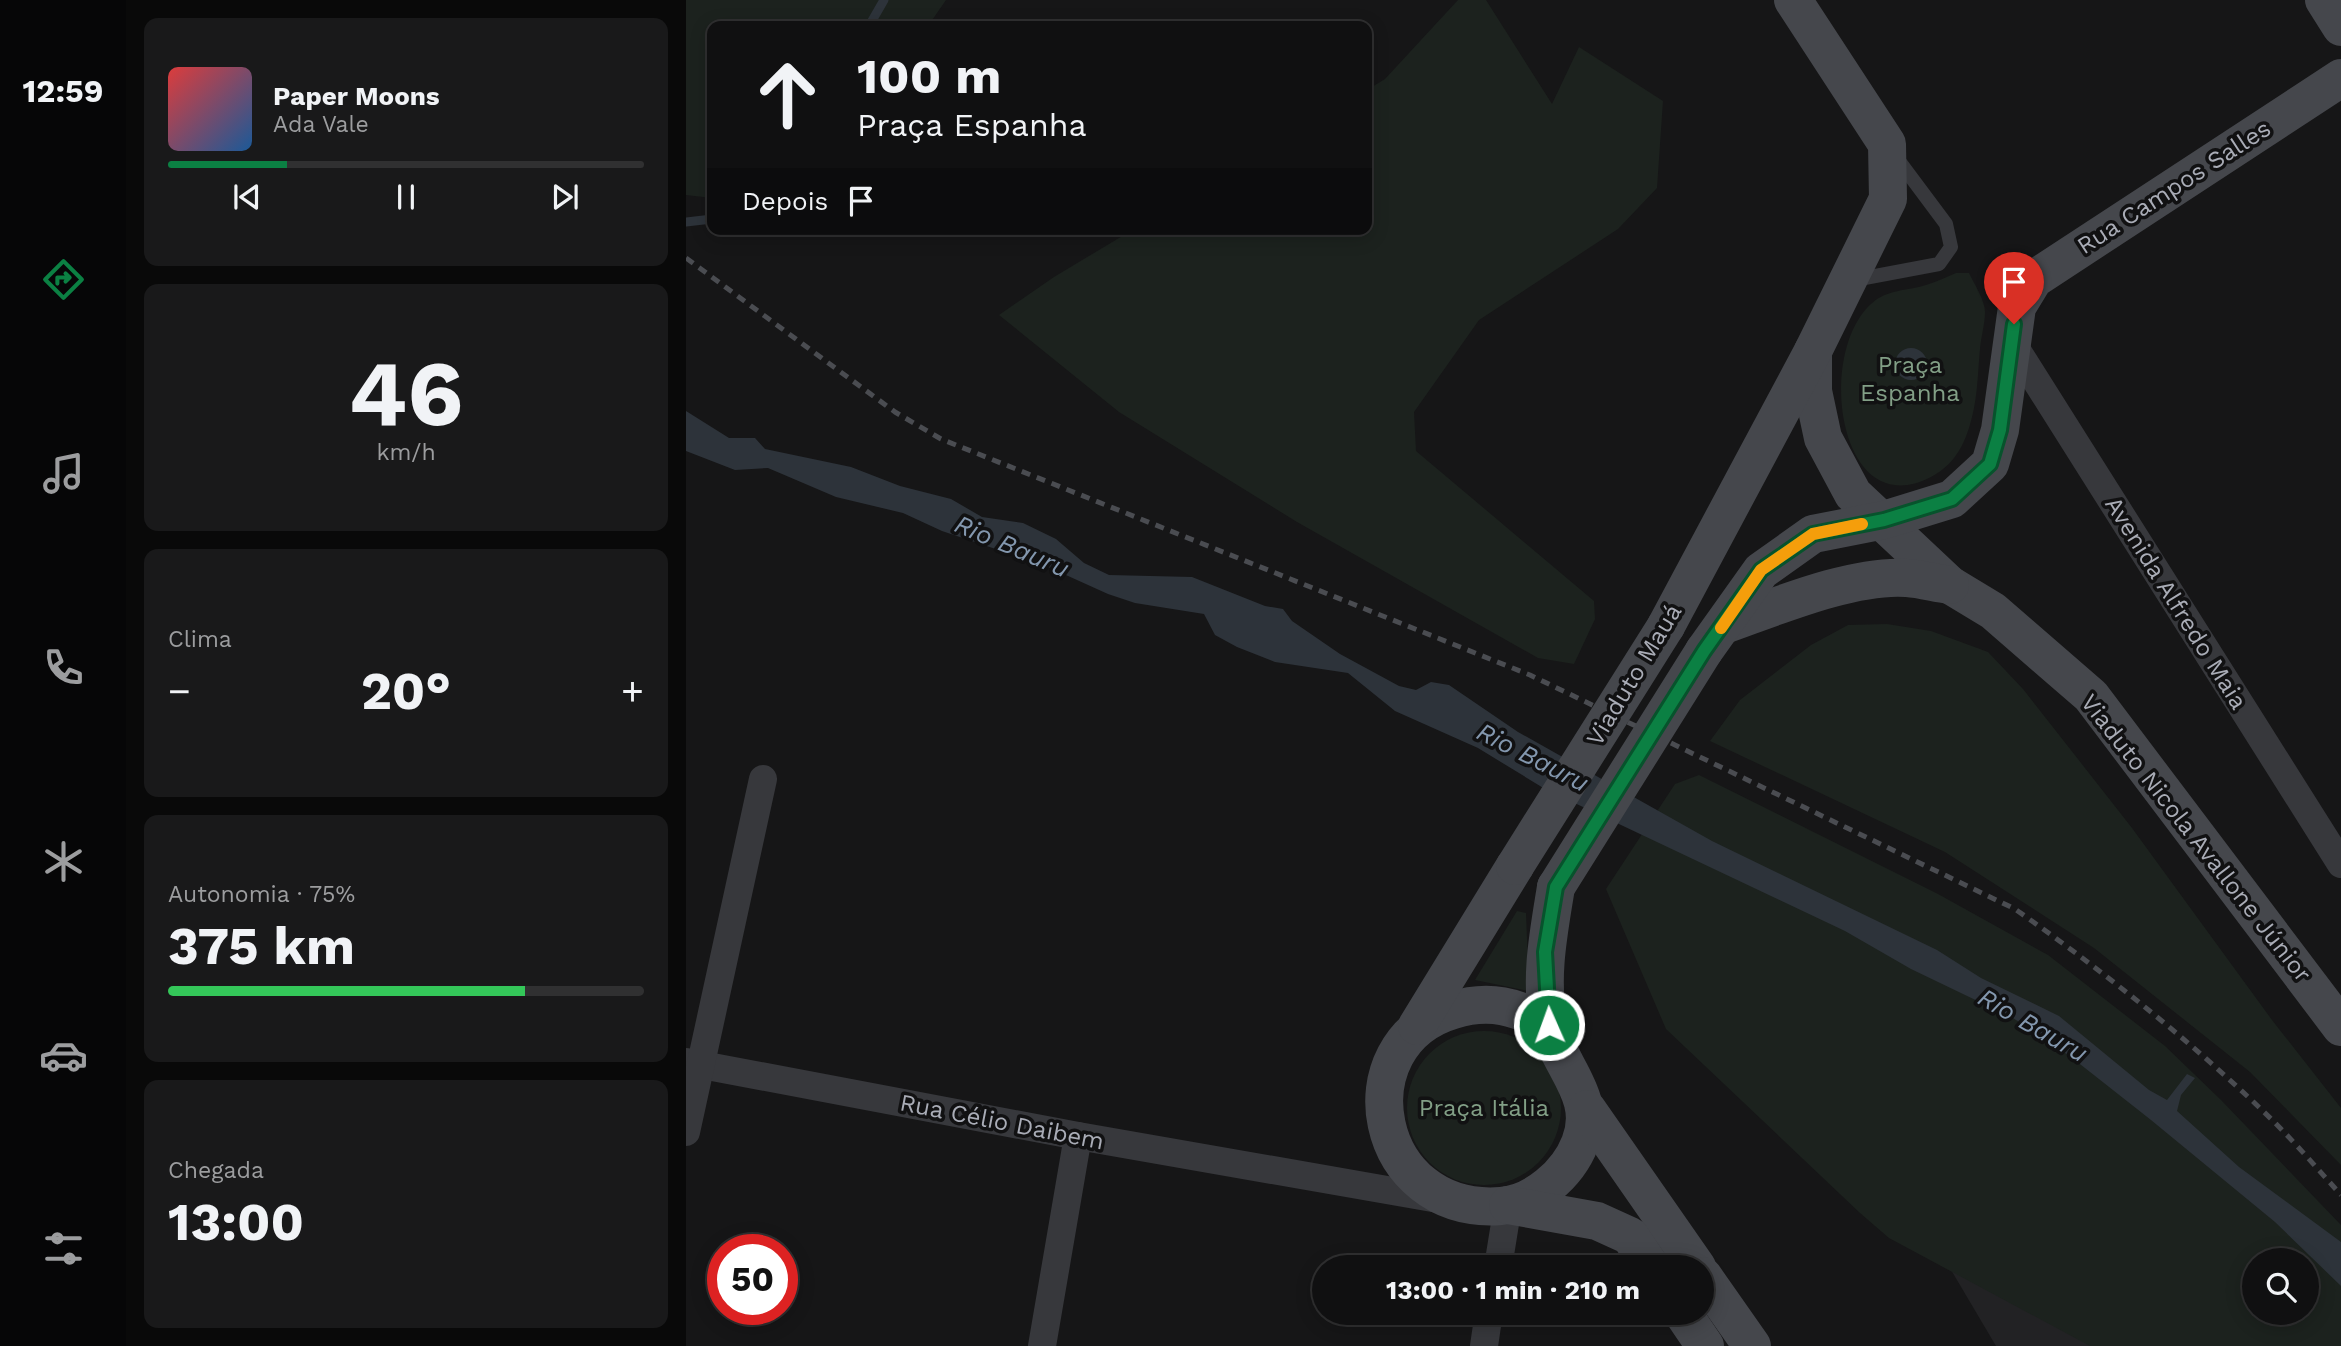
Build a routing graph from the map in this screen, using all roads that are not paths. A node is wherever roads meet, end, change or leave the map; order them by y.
1 (1793, 0) edge
2 (2324, 0) edge
3 (2341, 27) edge
4 (2341, 78) edge
5 (1887, 145) junction
6 (1847, 282) junction
7 (2014, 324) junction
8 (1813, 351) junction
9 (1884, 520) junction
10 (1950, 585) junction
11 (1714, 638) junction
12 (763, 779) dead end
13 (2341, 864) edge
14 (1549, 1025) junction
15 (1417, 1026) junction
16 (2341, 1027) edge
17 (692, 1063) edge
18 (1587, 1109) junction
19 (686, 1132) edge
20 (1078, 1136) junction
21 (1446, 1200) junction
22 (1508, 1205) junction
23 (1499, 1255) edge
24 (1643, 1255) edge
25 (1689, 1255) edge
26 (1714, 1292) edge
27 (1487, 1325) edge
28 (1691, 1325) edge
29 (1042, 1346) edge
30 (1484, 1346) edge
31 (1705, 1346) edge
32 (1752, 1346) edge

1 - 5 main road
2 - 3 main road
4 - 7 main road, Rua Campos Salles
5 - 6 main road
5 - 6 lane
6 - 8 main road
7 - 9 main road
7 - 13 street, Avenida Alfredo Maia
8 - 9 main road
8 - 15 main road, Viaduto Mauá, bridge
9 - 10 main road, Viaduto Nicola Avallone Júnior
9 - 11 main road
10 - 11 main road
10 - 16 main road, Viaduto Nicola Avallone Júnior
11 - 14 main road, Viaduto Mauá, bridge
12 - 17 street
14 - 15 main road
14 - 18 main road
15 - 21 main road
17 - 19 street
17 - 20 street, Rua Célio Daibem
18 - 22 main road
18 - 25 main road
20 - 21 street, Rua Célio Daibem
20 - 29 street
21 - 22 main road
22 - 23 street
22 - 24 main road
26 - 32 main road
27 - 30 street
28 - 31 main road

